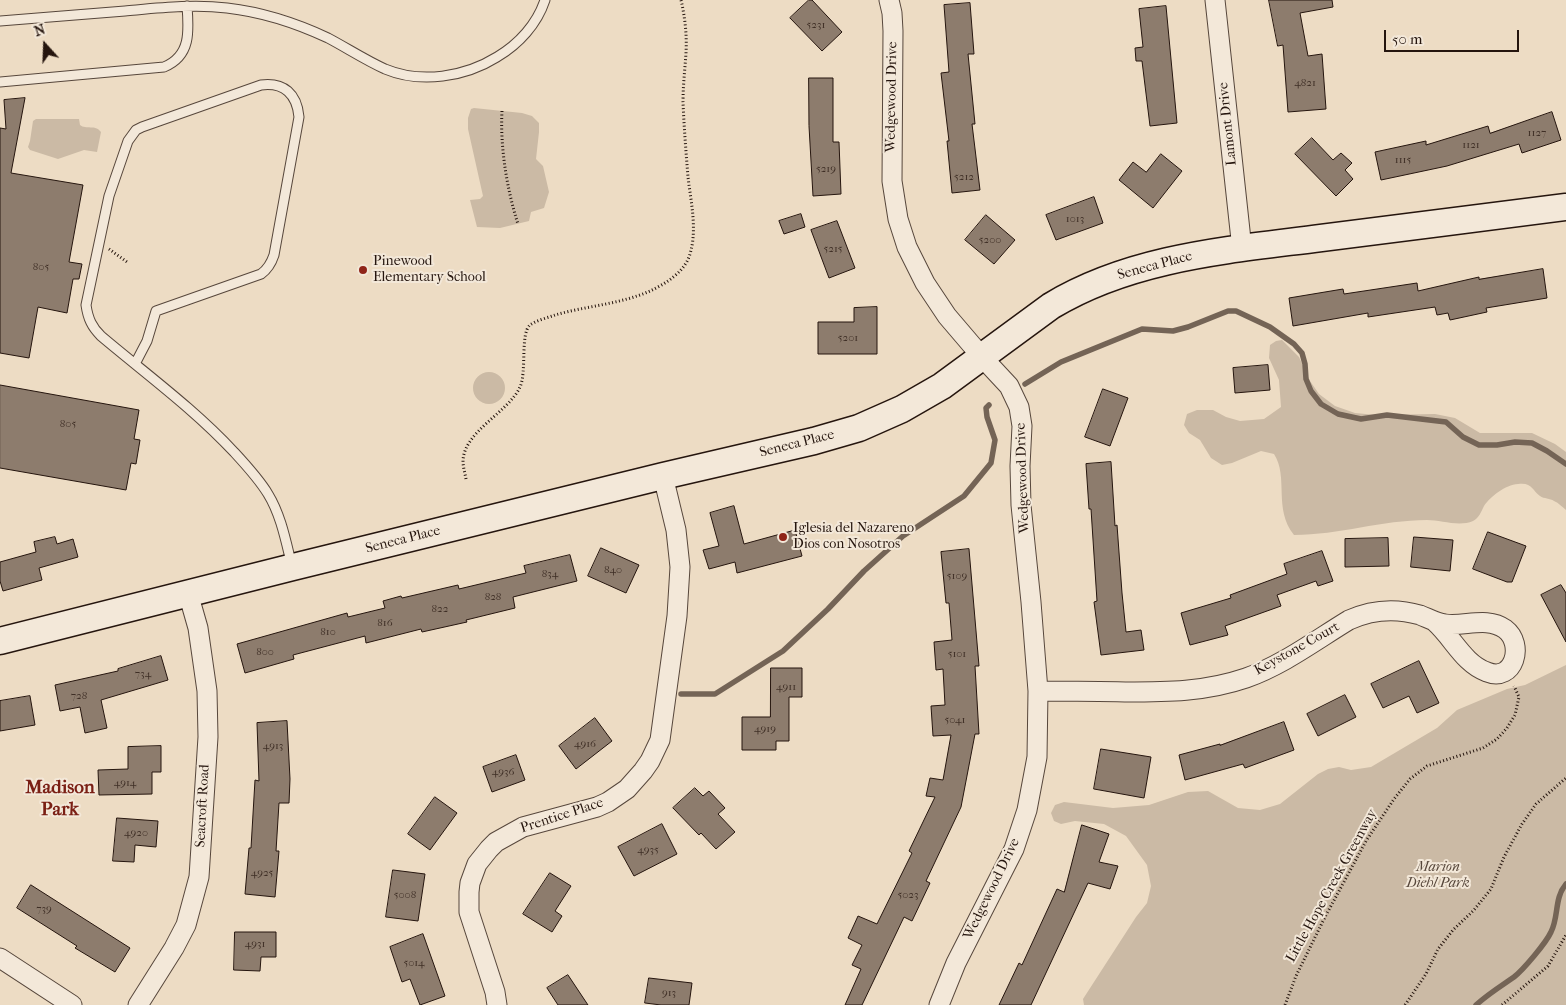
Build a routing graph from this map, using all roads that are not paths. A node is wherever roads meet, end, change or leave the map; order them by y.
1 (546, 0) edge
2 (889, 0) edge
3 (1215, 0) edge
4 (187, 6) junction
5 (0, 21) edge
6 (0, 82) edge
7 (1566, 207) edge
8 (1242, 249) junction
9 (982, 357) junction
10 (135, 364) junction
11 (663, 476) junction
12 (293, 567) junction
13 (188, 593) junction
14 (1435, 622) junction
15 (0, 641) edge
16 (1038, 691) junction
17 (0, 958) edge
18 (72, 1005) edge
19 (138, 1005) edge
20 (497, 1005) edge
21 (939, 1005) edge

1 - 4 lane
2 - 9 street, Wedgewood Drive
3 - 8 street, Lamont Drive
4 - 5 lane
4 - 6 lane
7 - 8 street, Seneca Place
8 - 9 street, Seneca Place
9 - 11 street, Seneca Place
9 - 16 street, Wedgewood Drive
10 - 10 lane
10 - 12 lane
11 - 12 street, Seneca Place
11 - 20 street, Prentice Place
12 - 13 street, Seneca Place
13 - 15 street, Seneca Place
13 - 19 street, Seacroft Road
14 - 14 street, Keystone Court
14 - 16 street, Keystone Court
16 - 21 street, Wedgewood Drive
17 - 18 street

